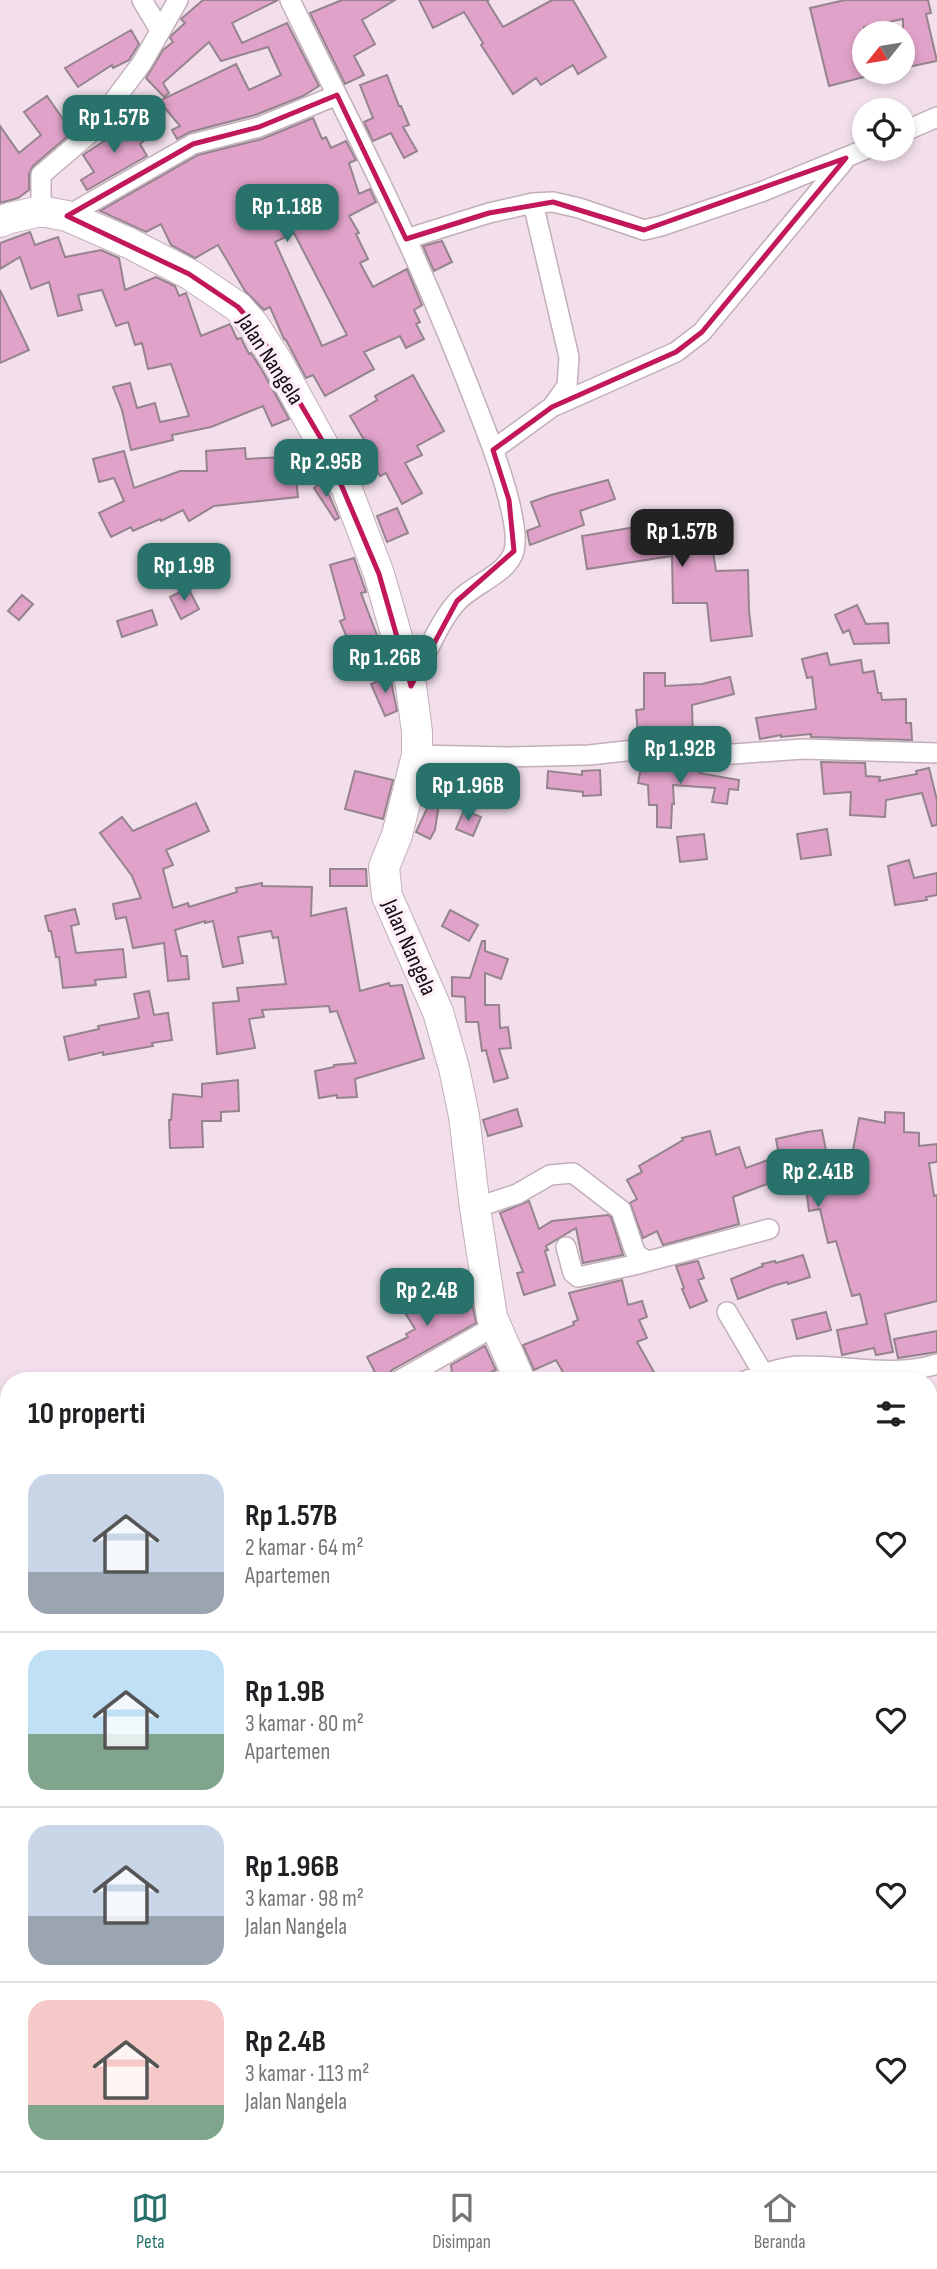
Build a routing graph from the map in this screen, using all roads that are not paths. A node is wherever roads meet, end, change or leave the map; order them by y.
1 (142, 0) edge
2 (177, 0) edge
3 (290, 0) edge
4 (160, 30) junction
5 (337, 95) junction
6 (937, 117) edge
7 (915, 127) edge
8 (852, 155) edge
9 (846, 158) junction
10 (533, 203) junction
11 (54, 213) junction
12 (0, 222) edge
13 (406, 239) junction
14 (552, 407) junction
15 (493, 450) junction
16 (411, 686) junction
17 (937, 753) edge
18 (417, 754) junction
19 (475, 1208) junction
20 (769, 1229) dead end
21 (566, 1247) dead end
22 (646, 1260) junction
23 (727, 1312) dead end
24 (495, 1326) junction
25 (937, 1364) edge
26 (414, 1372) edge
27 (516, 1372) edge
28 (752, 1372) edge
29 (775, 1372) edge

1 - 4 street
2 - 4 street
3 - 5 street
4 - 11 street
5 - 11 street
5 - 13 street
6 - 7 street
8 - 9 street
9 - 10 street
9 - 14 street
10 - 13 street
10 - 14 street
11 - 12 main road
11 - 16 main road, Jalan Nangela
13 - 15 street
14 - 15 street
15 - 16 street
16 - 18 main road, Jalan Nangela
17 - 18 street
18 - 19 main road, Jalan Nangela
19 - 22 street
19 - 24 main road, Jalan Nangela
20 - 22 street
21 - 22 street
23 - 28 street
24 - 26 street
24 - 27 main road, Jalan Nangela
25 - 29 street

